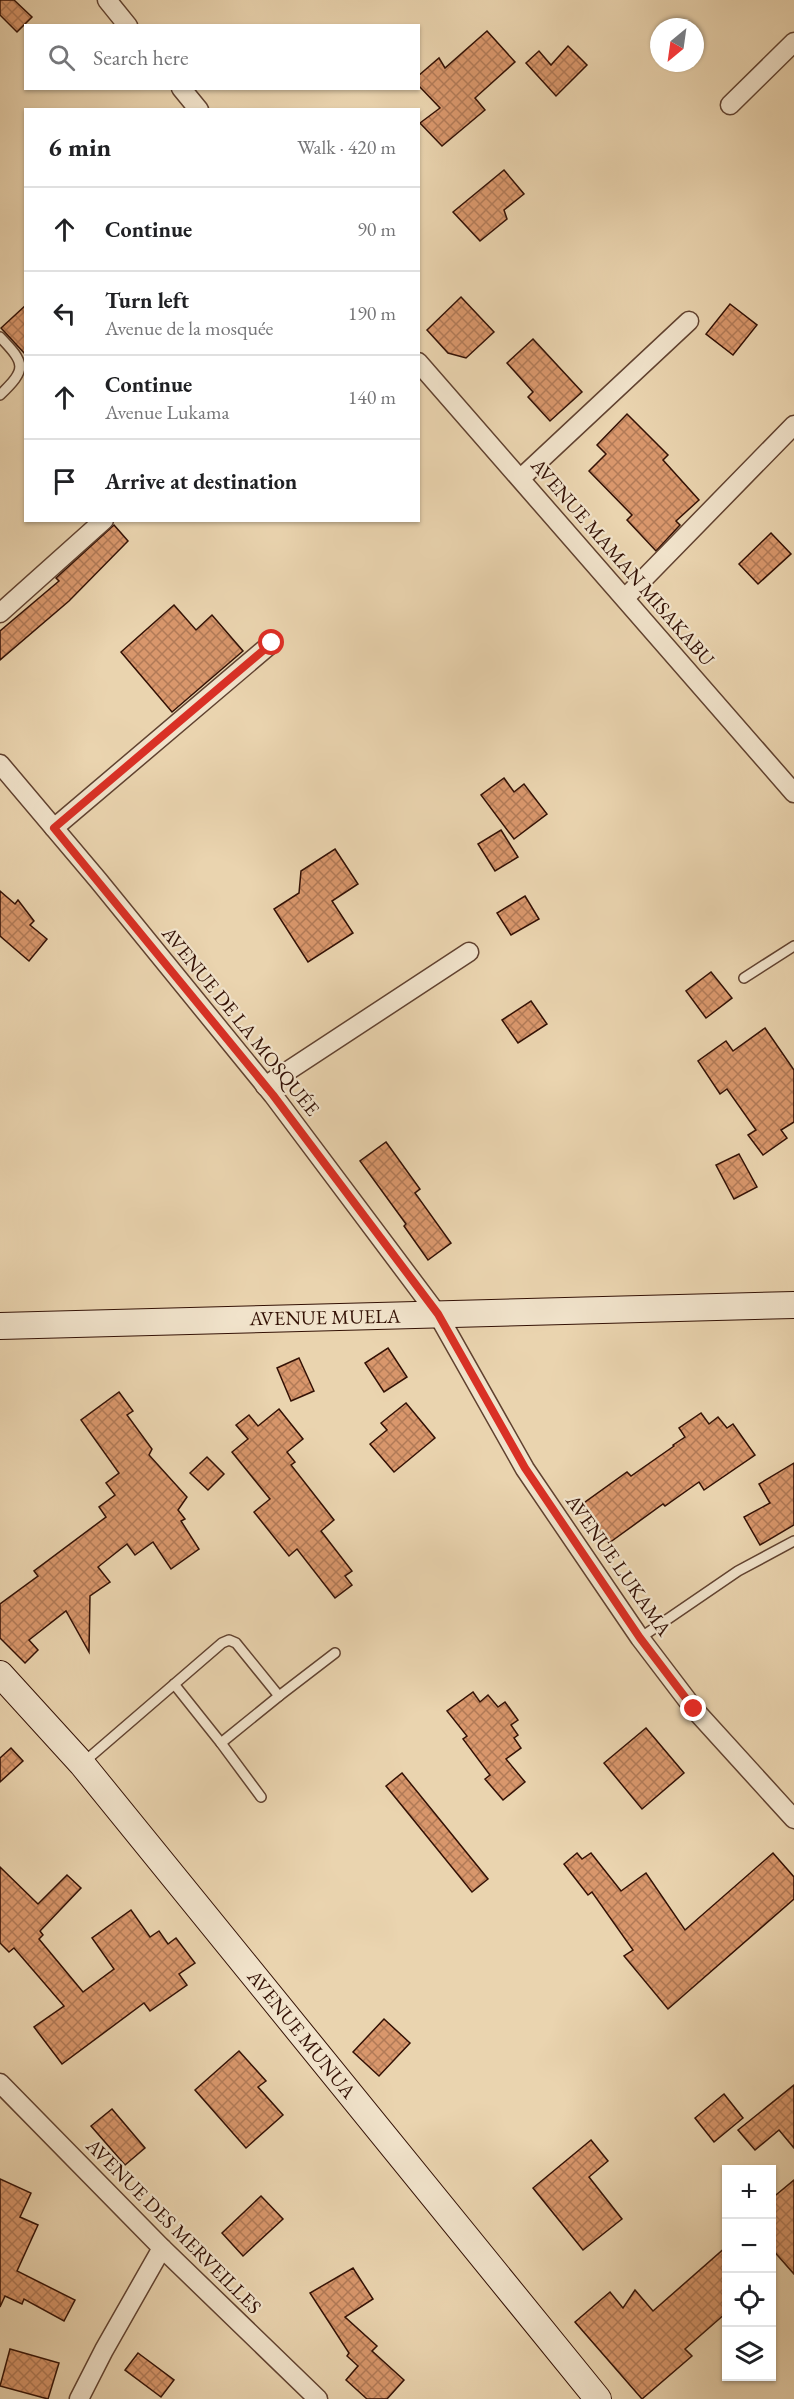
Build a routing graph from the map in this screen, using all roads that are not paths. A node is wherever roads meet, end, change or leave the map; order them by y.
1 (107, 0) edge
2 (126, 24) edge
3 (794, 42) edge
4 (183, 90) edge
5 (729, 105) dead end
6 (197, 108) edge
7 (689, 321) dead end
8 (0, 337) edge
9 (420, 364) edge
10 (0, 395) edge
11 (794, 425) edge
12 (521, 478) junction
13 (102, 522) edge
14 (625, 598) junction
15 (0, 613) edge
16 (272, 643) dead end
17 (0, 764) edge
18 (787, 772) edge
19 (794, 793) edge
20 (54, 828) junction
21 (794, 946) edge
22 (469, 951) dead end
23 (744, 978) dead end
24 (266, 1086) junction
25 (794, 1305) edge
26 (438, 1314) junction
27 (0, 1326) edge
28 (794, 1541) edge
29 (640, 1638) junction
30 (335, 1653) dead end
31 (0, 1674) edge
32 (174, 1684) junction
33 (279, 1696) junction
34 (221, 1743) junction
35 (82, 1764) junction
36 (261, 1797) dead end
37 (794, 1819) edge
38 (0, 2082) edge
39 (162, 2248) junction
40 (79, 2399) edge
41 (318, 2399) edge
42 (598, 2399) edge

1 - 2 street
3 - 5 street
4 - 6 street
7 - 12 street
8 - 10 lane
9 - 12 street, AVENUE MAMAN MISAKABU
11 - 14 street
12 - 14 street, AVENUE MAMAN MISAKABU
13 - 15 street
14 - 18 street, AVENUE MAMAN MISAKABU
16 - 20 street
17 - 20 street, AVENUE DE LA MOSQUÉE
18 - 19 street, AVENUE MAMAN MISAKABU
20 - 24 street, AVENUE DE LA MOSQUÉE
21 - 23 lane
22 - 24 street
24 - 26 street, AVENUE DE LA MOSQUÉE
25 - 26 main road, AVENUE MUELA
26 - 27 main road, AVENUE MUELA
26 - 29 street, AVENUE LUKAMA
28 - 29 lane
29 - 37 street, AVENUE LUKAMA
30 - 33 lane
31 - 35 main road, AVENUE MUNUA
32 - 33 lane
32 - 34 lane
32 - 35 lane
33 - 34 lane
34 - 36 lane
35 - 42 main road, AVENUE MUNUA
38 - 39 street, AVENUE DES MERVEILLES
39 - 40 street
39 - 41 street, AVENUE DES MERVEILLES

